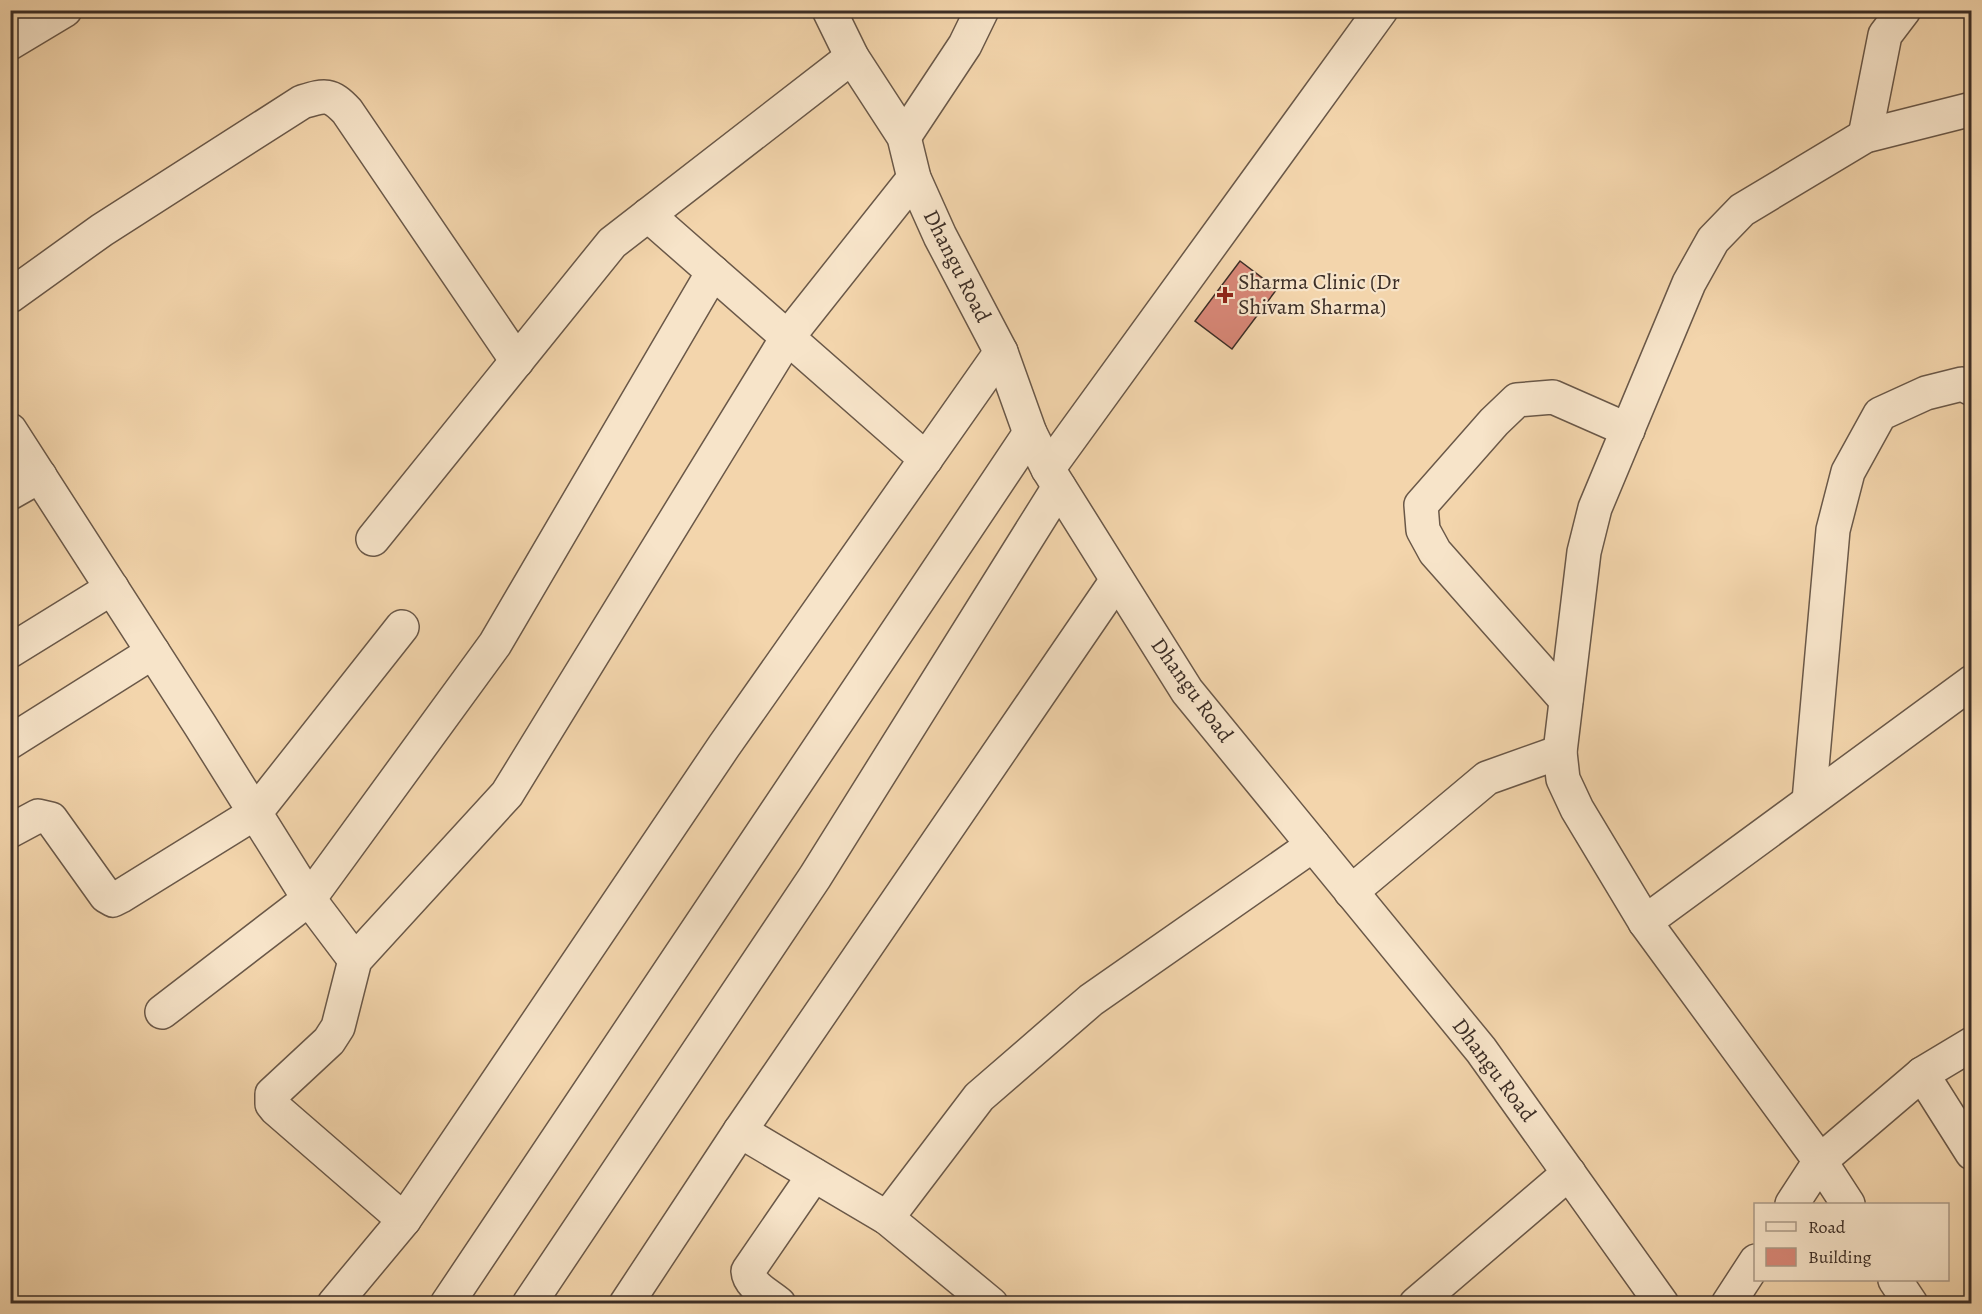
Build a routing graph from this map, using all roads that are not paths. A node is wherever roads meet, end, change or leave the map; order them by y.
1 (65, 10) edge
2 (829, 10) edge
3 (982, 10) edge
4 (1381, 10) edge
5 (1904, 10) edge
6 (10, 43) edge
7 (852, 57) junction
8 (1971, 109) edge
9 (1865, 136) junction
10 (904, 137) junction
11 (914, 178) junction
12 (648, 215) junction
13 (713, 272) junction
14 (10, 296) edge
15 (787, 338) junction
16 (1001, 352) junction
17 (517, 361) junction
18 (1971, 389) edge
19 (10, 430) edge
20 (1628, 430) junction
21 (1030, 433) junction
22 (926, 459) junction
23 (40, 476) junction
24 (1054, 478) junction
25 (10, 493) edge
26 (373, 539) dead end
27 (1117, 580) junction
28 (112, 588) junction
29 (402, 627) dead end
30 (10, 651) edge
31 (153, 652) junction
32 (1971, 682) edge
33 (1566, 700) junction
34 (10, 742) edge
35 (1560, 752) junction
36 (1809, 801) junction
37 (255, 813) junction
38 (10, 831) edge
39 (1313, 844) junction
40 (1351, 892) junction
41 (309, 899) junction
42 (1644, 922) junction
43 (355, 960) junction
44 (162, 1012) dead end
45 (1971, 1044) edge
46 (1922, 1074) junction
47 (740, 1131) junction
48 (1971, 1153) edge
49 (1820, 1161) junction
50 (1569, 1173) junction
51 (814, 1175) junction
52 (1793, 1203) edge
53 (1847, 1203) edge
54 (887, 1218) junction
55 (404, 1220) junction
56 (1754, 1263) edge
57 (1896, 1281) edge
58 (334, 1304) edge
59 (447, 1304) edge
60 (529, 1304) edge
61 (626, 1304) edge
62 (779, 1304) edge
63 (991, 1304) edge
64 (1416, 1304) edge
65 (1662, 1304) edge
66 (1728, 1304) edge
67 (1911, 1304) edge

1 - 6 street
2 - 7 street, Dhangu Road
3 - 10 street
4 - 24 street
5 - 9 street
7 - 10 street, Dhangu Road
7 - 12 street
8 - 9 street
9 - 20 street
10 - 11 street, Dhangu Road
11 - 15 street
11 - 16 street, Dhangu Road
12 - 13 street
12 - 17 street
13 - 15 street
13 - 41 street
14 - 17 street
15 - 22 street
15 - 43 street
16 - 21 street, Dhangu Road
16 - 22 street
17 - 26 street
18 - 36 street
19 - 23 street
20 - 33 street
20 - 33 street
21 - 24 street, Dhangu Road
21 - 59 street
22 - 55 street
23 - 25 street
23 - 28 street
24 - 27 street, Dhangu Road
24 - 60 street
27 - 39 street, Dhangu Road
27 - 47 street
28 - 30 street
28 - 31 street
29 - 37 street
31 - 34 street
31 - 37 street
32 - 36 street
33 - 35 street
35 - 40 street
35 - 42 street
36 - 42 street
37 - 38 street
37 - 41 street
39 - 40 street, Dhangu Road
39 - 54 street
40 - 50 street, Dhangu Road
41 - 43 street
41 - 44 street
42 - 49 street
43 - 55 street
45 - 46 street
46 - 48 street
46 - 49 street
47 - 51 street
47 - 61 street
49 - 52 street
49 - 53 street
50 - 64 street
50 - 65 street, Dhangu Road
51 - 54 street
51 - 62 street
54 - 63 street
55 - 58 street
56 - 66 street
57 - 67 street

